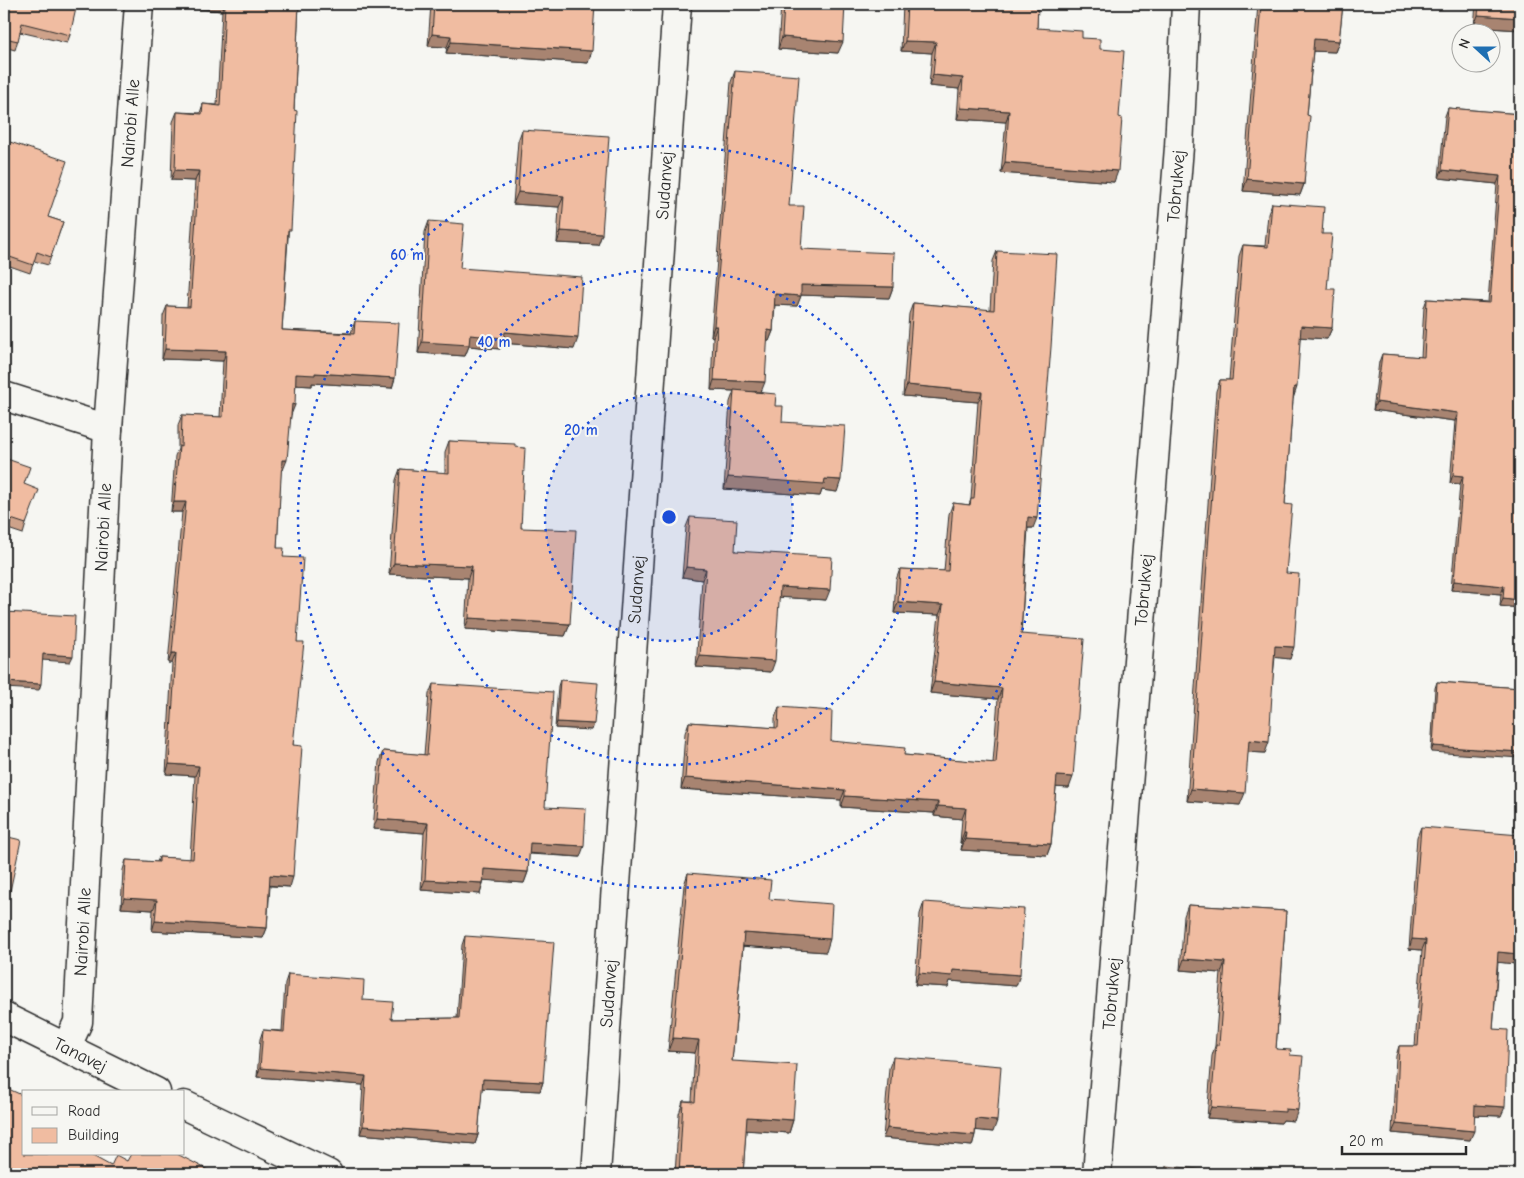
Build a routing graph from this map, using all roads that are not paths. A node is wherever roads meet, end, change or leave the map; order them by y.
1 (139, 4) edge
2 (676, 4) edge
3 (1186, 4) edge
4 (4, 396) edge
5 (108, 429) junction
6 (4, 1016) edge
7 (66, 1048) junction
8 (152, 1090) edge
9 (185, 1105) edge
10 (328, 1174) edge
11 (596, 1174) edge
12 (1097, 1174) edge

1 - 5 street, Nairobi Alle
2 - 11 street, Sudanvej
3 - 12 street, Tobrukvej
4 - 5 street
5 - 7 street, Nairobi Alle
6 - 7 street, Tanavej
7 - 8 street, Tanavej
9 - 10 street

